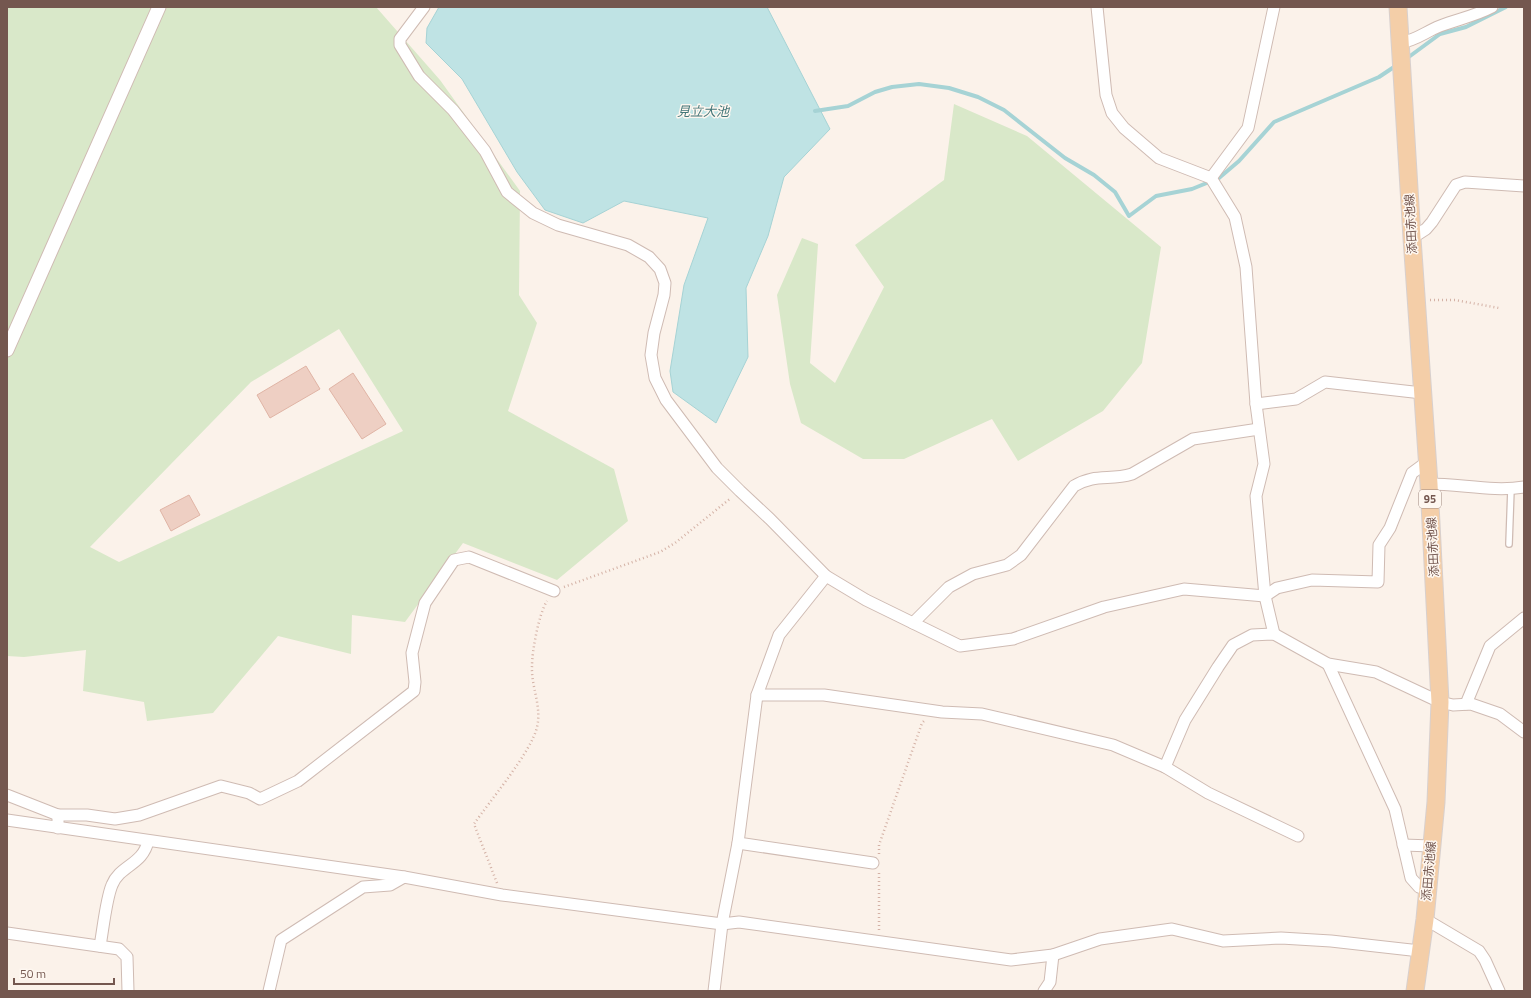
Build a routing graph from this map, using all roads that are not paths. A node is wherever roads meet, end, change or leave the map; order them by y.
1 (159, 7) edge
2 (424, 7) edge
3 (1097, 7) edge
4 (1274, 7) edge
5 (1398, 7) edge
6 (1492, 7) edge
7 (1400, 43) junction
8 (1211, 178) junction
9 (1524, 186) edge
10 (1412, 238) junction
11 (7, 350) edge
12 (1422, 393) junction
13 (1256, 404) junction
14 (1259, 429) junction
15 (1427, 462) junction
16 (1429, 484) junction
17 (1524, 487) edge
18 (1511, 489) junction
19 (1509, 544) dead end
20 (826, 576) junction
21 (554, 591) road end
22 (1266, 596) junction
23 (1524, 618) edge
24 (913, 623) junction
25 (1274, 634) junction
26 (1328, 664) junction
27 (758, 695) junction
28 (1440, 702) junction
29 (1466, 704) junction
30 (1524, 732) edge
31 (1165, 767) junction
32 (7, 796) edge
33 (58, 815) junction
34 (7, 820) edge
35 (58, 828) junction
36 (1298, 836) dead end
37 (148, 841) junction
38 (738, 843) junction
39 (1403, 845) junction
40 (1432, 846) junction
41 (877, 864) road end
42 (404, 877) junction
43 (1428, 890) junction
44 (1425, 919) junction
45 (722, 924) junction
46 (7, 933) edge
47 (100, 946) junction
48 (1420, 951) junction
49 (1053, 955) junction
50 (128, 991) edge
51 (269, 991) edge
52 (714, 991) edge
53 (1044, 991) edge
54 (1415, 991) edge
55 (1499, 991) edge

1 - 11 street
2 - 20 street
3 - 8 street
4 - 8 street
5 - 7 main road, 添田赤池線 / 95
6 - 7 street
7 - 10 main road, 添田赤池線 / 95
8 - 13 street
9 - 10 street
10 - 12 main road, 添田赤池線 / 95
12 - 13 street
12 - 15 main road, 添田赤池線 / 95
13 - 14 street
14 - 22 street
14 - 24 street
15 - 16 main road, 添田赤池線 / 95
15 - 22 street
16 - 18 street
16 - 28 main road, 添田赤池線 / 95
17 - 18 street
18 - 19 lane
20 - 24 street
20 - 27 street
21 - 33 street
22 - 24 street
22 - 25 street
23 - 29 street
25 - 26 street
25 - 31 street
26 - 28 street
26 - 39 street
27 - 31 street
27 - 38 street
28 - 29 street
28 - 40 main road, 添田赤池線 / 95
29 - 30 street
31 - 36 street
32 - 33 street
33 - 35 street
34 - 35 street
35 - 37 street
37 - 42 street
37 - 47 street
38 - 41 street
38 - 45 street
39 - 40 street
39 - 43 street
40 - 43 main road, 添田赤池線 / 95
42 - 45 street
42 - 51 street
43 - 44 main road, 添田赤池線 / 95
44 - 48 main road, 添田赤池線 / 95
44 - 55 street
45 - 49 street
45 - 52 street
46 - 47 street
47 - 50 street
48 - 49 street
48 - 54 main road, 添田赤池線 / 95
49 - 53 street

